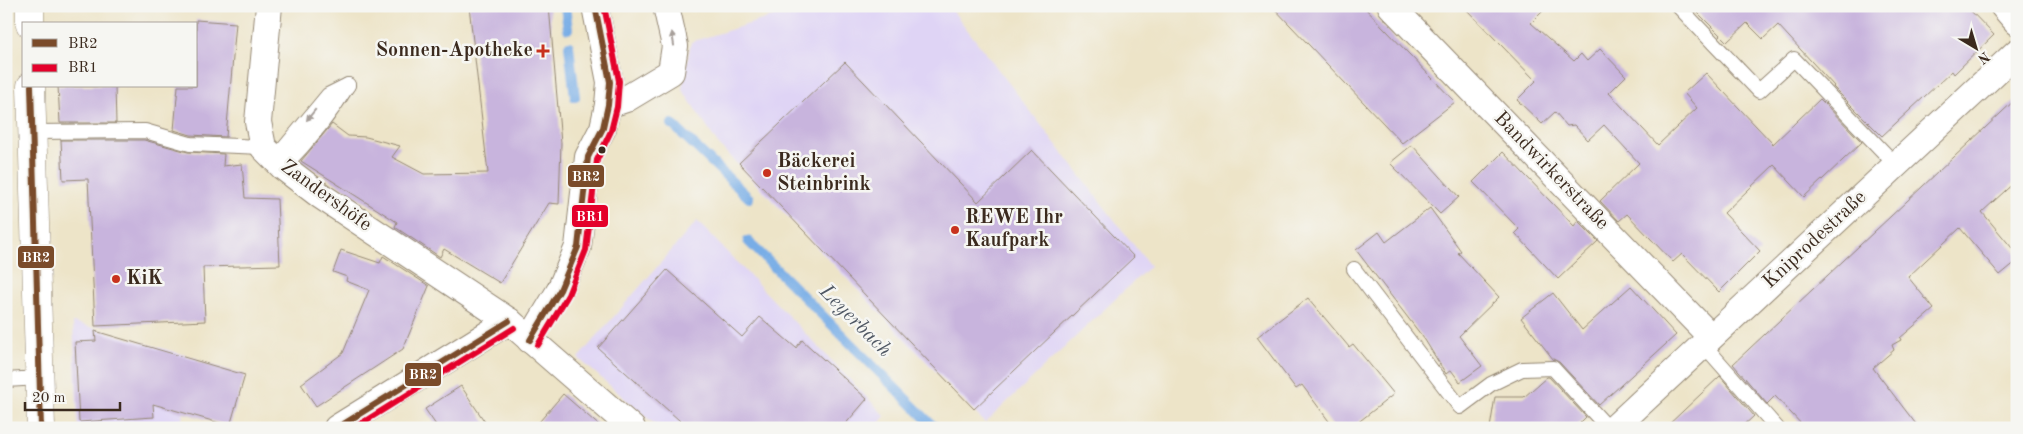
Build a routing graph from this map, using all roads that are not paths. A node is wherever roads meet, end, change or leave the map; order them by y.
1 (30, 6) edge
2 (269, 6) edge
3 (595, 6) edge
4 (666, 6) edge
5 (1391, 6) edge
6 (1678, 6) edge
7 (2003, 6) edge
8 (30, 22) edge
9 (2017, 22) edge
10 (2017, 52) edge
11 (32, 88) edge
12 (608, 105) junction
13 (32, 132) junction
14 (274, 158) junction
15 (1896, 165) junction
16 (1354, 268) dead end
17 (509, 322) junction
18 (530, 340) junction
19 (1707, 340) junction
20 (39, 378) junction
21 (6, 380) edge
22 (40, 428) edge
23 (336, 428) edge
24 (632, 428) edge
25 (1608, 428) edge
26 (1614, 428) edge
27 (1777, 428) edge

1 - 8 street
2 - 14 street, Zandershöfe
3 - 12 street
12 -> 4 street
5 - 19 street, Bandwirkerstraße
6 - 15 lane
7 - 9 street
10 - 15 street, Kniprodestraße
11 - 13 street
12 - 18 street
13 - 14 lane
13 - 20 street
14 -> 14 lane
14 - 17 street, Zandershöfe
15 - 19 street, Kniprodestraße
16 - 25 lane
17 - 18 street, Zandershöfe
17 - 23 street
18 - 24 street, Zandershöfe
19 - 26 street, Kniprodestraße
19 - 27 lane
20 - 21 lane
20 - 22 street

